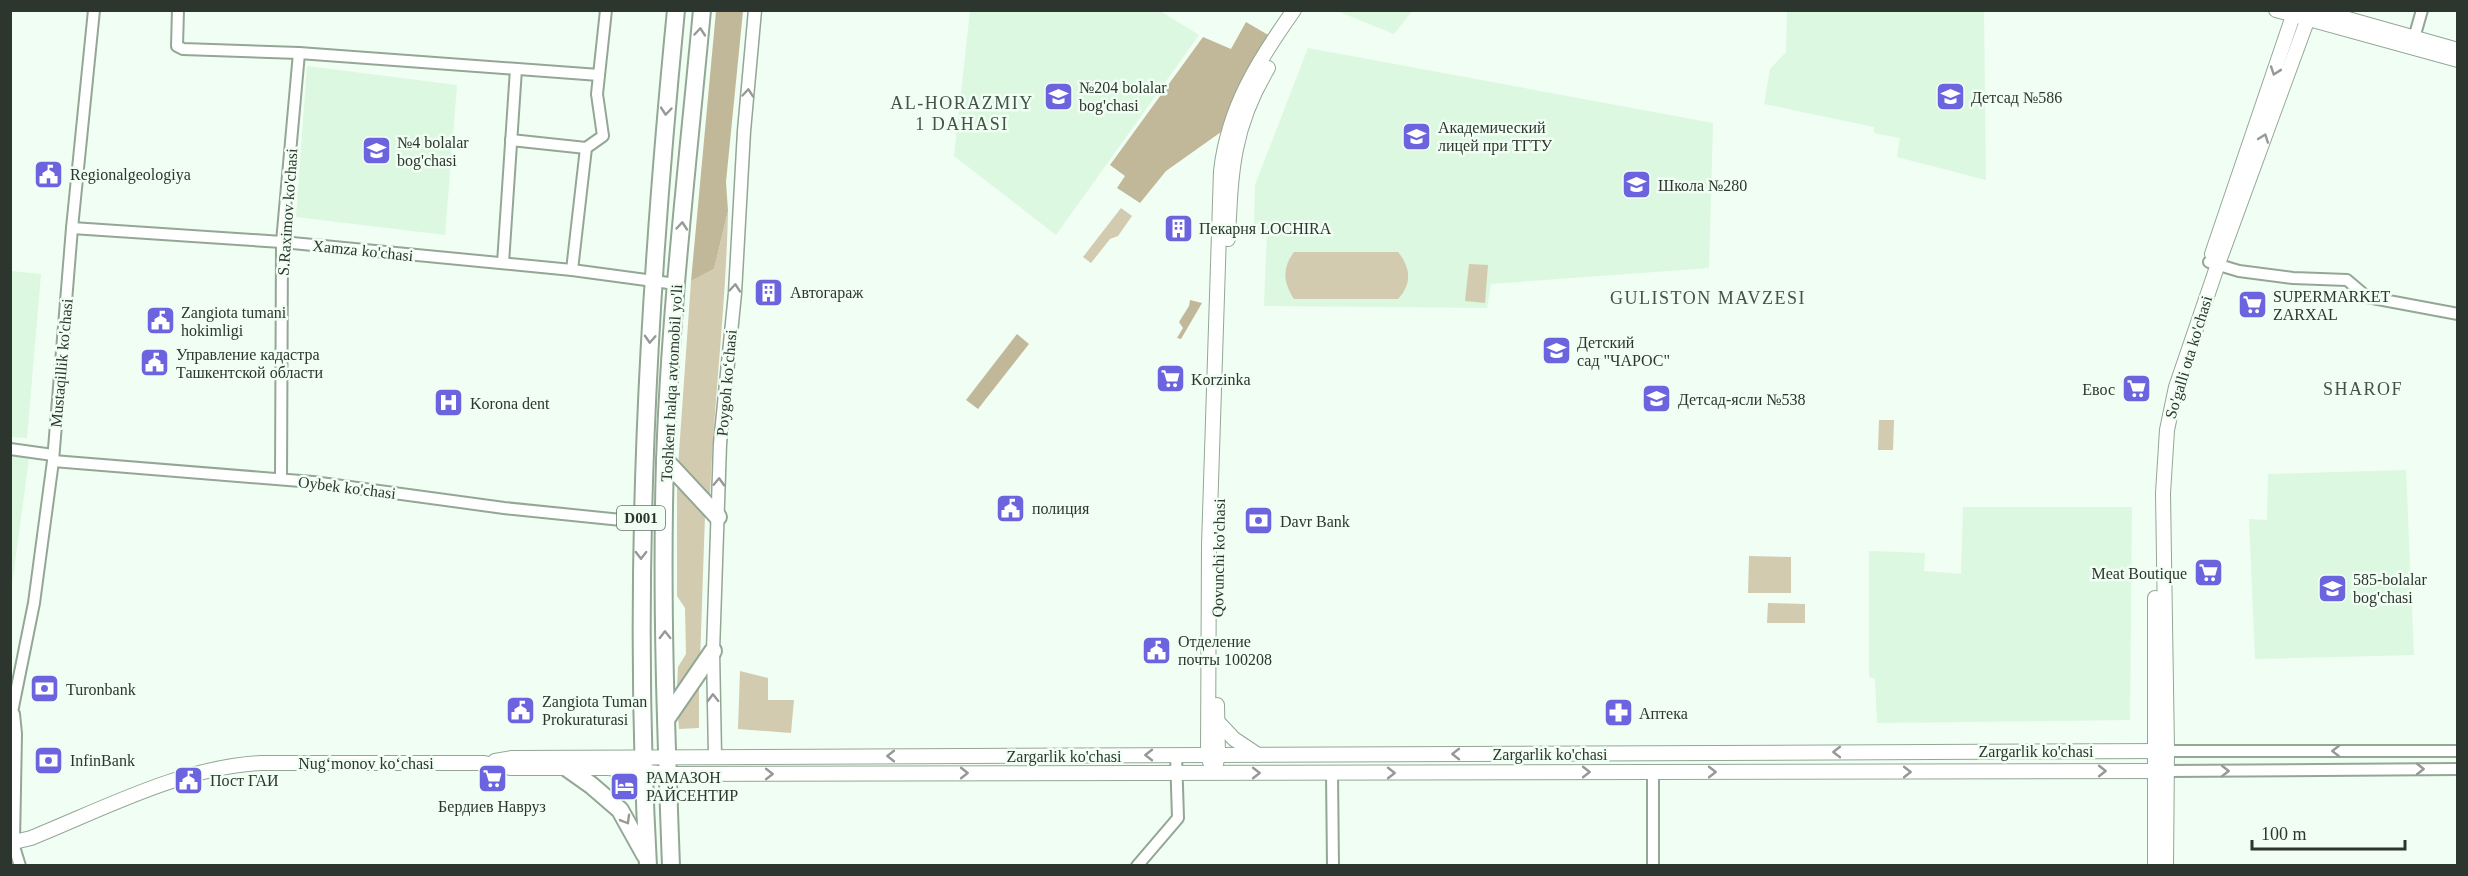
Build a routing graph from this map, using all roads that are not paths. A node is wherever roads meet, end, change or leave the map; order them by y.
1 (94, 10) edge
2 (178, 10) edge
3 (606, 10) edge
4 (676, 10) edge
5 (702, 10) edge
6 (755, 10) edge
7 (1294, 10) edge
8 (1304, 10) edge
9 (2276, 10) edge
10 (2422, 10) edge
11 (2294, 13) edge
12 (2311, 14) edge
13 (2412, 43) junction
14 (2457, 50) edge
15 (298, 53) junction
16 (2457, 60) edge
17 (516, 69) junction
18 (599, 75) junction
19 (511, 140) junction
20 (586, 148) junction
21 (72, 228) junction
22 (282, 242) junction
23 (503, 263) junction
24 (2213, 263) junction
25 (572, 270) junction
26 (652, 280) junction
27 (676, 284) junction
28 (2457, 315) edge
29 (10, 449) edge
30 (53, 458) junction
31 (665, 460) junction
32 (281, 479) junction
33 (718, 517) junction
34 (641, 522) junction
35 (712, 651) junction
36 (12, 718) edge
37 (667, 718) junction
38 (1217, 722) junction
39 (2161, 751) junction
40 (2296, 751) junction
41 (2457, 751) edge
42 (1742, 752) junction
43 (1757, 752) junction
44 (1653, 753) junction
45 (1332, 754) junction
46 (1176, 755) junction
47 (1213, 755) junction
48 (715, 756) junction
49 (1260, 756) junction
50 (668, 757) junction
51 (484, 763) junction
52 (643, 764) junction
53 (567, 768) junction
54 (2457, 769) edge
55 (2297, 770) junction
56 (2161, 771) junction
57 (1653, 772) junction
58 (1750, 772) junction
59 (1176, 773) junction
60 (1213, 773) junction
61 (1332, 773) junction
62 (668, 774) junction
63 (12, 841) edge
64 (648, 863) edge
65 (20, 866) edge
66 (671, 866) edge
67 (1137, 866) edge
68 (1333, 866) edge
69 (1653, 866) edge
70 (2155, 866) edge
71 (2166, 866) edge

1 - 21 street, Mustaqillik ko'chasi
2 - 15 street
3 - 18 street
4 -> 26 highway, Toshkent halqa avtomobil yo'li / D001
27 -> 5 highway, Toshkent halqa avtomobil yo'li / D001
33 -> 6 street, Poygoh koʻchasi
7 - 47 main road, Qovunchi ko'chasi
8 - 38 main road, Qovunchi ko'chasi
9 - 11 main road
10 - 13 street
11 - 12 main road
11 -> 24 main road, So'galli ota ko'chasi
12 - 13 main road
24 -> 12 main road, So'galli ota ko'chasi
13 - 14 main road
13 - 16 main road
15 - 17 street
15 - 22 street, S.Raximov ko'chasi
17 - 18 street
17 - 19 street
18 - 20 street
19 - 20 street
19 - 23 street
20 - 25 street
21 - 22 street, Xamza ko'chasi
21 - 30 street, Mustaqillik ko'chasi
22 - 23 street, Xamza ko'chasi
22 - 32 street, S.Raximov ko'chasi
23 - 25 street, Xamza ko'chasi
24 - 28 street
24 - 39 main road, So'galli ota ko'chasi
25 - 26 street, Xamza ko'chasi
26 - 27 street, Xamza ko'chasi
26 -> 34 highway, Toshkent halqa avtomobil yo'li / D001
27 - 31 highway, Toshkent halqa avtomobil yo'li / D001
29 - 30 street, Oybek ko'chasi
30 - 32 street, Oybek ko'chasi
30 - 36 street, Mustaqillik ko'chasi
31 - 33 highway
37 -> 31 highway, Toshkent halqa avtomobil yo'li / D001
32 - 34 street, Oybek ko'chasi
33 - 35 street, Poygoh koʻchasi
34 -> 52 highway, Toshkent halqa avtomobil yo'li / D001
35 - 37 highway
48 -> 35 street, Poygoh koʻchasi
36 - 63 street, Mustaqillik ko'chasi
37 - 50 highway, Toshkent halqa avtomobil yo'li / D001
38 - 47 main road, Qovunchi ko'chasi
38 - 49 main road
39 - 40 street, Zargarlik ko'chasi
39 -> 43 main road, Zargarlik ko'chasi
39 - 56 main road, So'galli ota ko'chasi
41 -> 40 street, Zargarlik ko'chasi
40 - 55 street
42 - 43 main road, Zargarlik ko'chasi
42 - 44 main road, Zargarlik ko'chasi
42 - 58 main road
43 - 58 main road
44 -> 45 main road, Zargarlik ko'chasi
44 - 57 main road
45 - 49 main road, Zargarlik ko'chasi
45 - 61 main road
46 - 47 main road, Zargarlik ko'chasi
46 -> 48 main road, Zargarlik ko'chasi
46 - 59 street
47 - 49 main road, Zargarlik ko'chasi
47 - 60 main road, Qovunchi ko'chasi
48 - 50 main road, Zargarlik ko'chasi
50 - 52 main road, Zargarlik ko'chasi
50 - 62 highway, Toshkent halqa avtomobil yo'li / D001
51 - 52 main road, Nugʻmonov koʻchasi
51 - 53 main road, Nugʻmonov koʻchasi
51 - 63 main road, Nugʻmonov koʻchasi
52 - 53 main road, Nugʻmonov koʻchasi
52 - 62 main road, Zargarlik ko'chasi
52 - 64 highway, Toshkent halqa avtomobil yo'li / D001
53 -> 64 highway
55 -> 54 street, Zargarlik ko'chasi
56 -> 55 street, Zargarlik ko'chasi
58 -> 56 main road, Zargarlik ko'chasi
56 - 70 main road, So'galli ota ko'chasi
56 - 71 main road, So'galli ota ko'chasi
57 -> 58 main road, Zargarlik ko'chasi
61 -> 57 main road, Zargarlik ko'chasi
57 - 69 street
59 - 60 main road, Zargarlik ko'chasi
62 -> 59 main road, Zargarlik ko'chasi
59 - 67 street
60 -> 61 main road, Zargarlik ko'chasi
61 - 68 street
62 - 66 highway, Toshkent halqa avtomobil yo'li / D001
63 - 65 street, Mustaqillik ko'chasi

